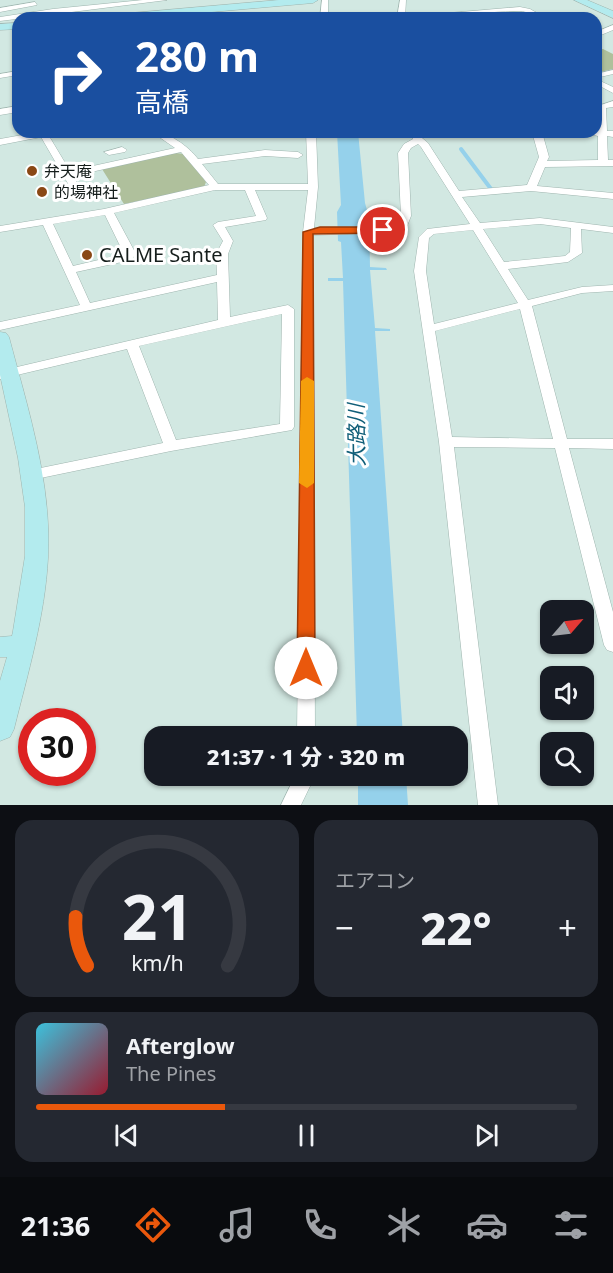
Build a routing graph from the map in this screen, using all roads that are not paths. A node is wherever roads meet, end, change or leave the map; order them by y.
1 (164, 0) edge
2 (313, 0) edge
3 (579, 0) edge
4 (150, 1) edge
5 (34, 2) edge
6 (0, 10) edge
7 (64, 12) edge
8 (202, 12) edge
9 (502, 12) edge
10 (532, 12) edge
11 (613, 15) edge
12 (613, 104) edge
13 (602, 133) junction
14 (613, 134) edge
15 (22, 138) edge
16 (51, 138) edge
17 (166, 138) edge
18 (311, 138) edge
19 (415, 138) edge
20 (419, 138) edge
21 (539, 138) edge
22 (0, 142) edge
23 (183, 149) junction
24 (115, 151) dead end
25 (298, 155) dead end
26 (124, 162) junction
27 (197, 162) junction
28 (608, 163) edge
29 (542, 164) junction
30 (68, 174) junction
31 (248, 186) junction
32 (75, 187) dead end
33 (215, 187) junction
34 (313, 187) junction
35 (531, 188) junction
36 (457, 194) junction
37 (613, 196) edge
38 (108, 211) junction
39 (47, 222) junction
40 (576, 226) junction
41 (477, 227) junction
42 (0, 229) edge
43 (613, 230) edge
44 (314, 231) junction
45 (502, 266) junction
46 (69, 270) junction
47 (221, 278) junction
48 (613, 288) edge
49 (525, 304) junction
50 (86, 306) junction
51 (224, 322) junction
52 (0, 326) edge
53 (428, 329) junction
54 (0, 338) edge
55 (132, 345) junction
56 (4, 374) edge
57 (446, 442) junction
58 (560, 443) junction
59 (613, 444) edge
60 (171, 446) junction
61 (31, 475) junction
62 (612, 639) edge
63 (11, 646) edge
64 (306, 726) edge
65 (0, 729) edge
66 (300, 786) edge
67 (291, 805) edge
68 (488, 805) edge

1 - 4 street
2 - 8 street
3 - 11 street
4 - 7 street
5 - 6 street
9 - 10 street
12 - 13 street
13 - 14 street
13 - 28 street
15 - 22 street
16 - 30 street
17 - 23 street
18 - 34 street
19 - 44 street
20 - 36 street
21 - 29 street
23 - 26 street
23 - 27 street
24 - 26 street
25 - 27 street
26 - 30 street
27 - 33 street
28 - 29 street
29 - 35 street
30 - 32 street
31 - 33 street
31 - 34 street
31 - 47 street
33 - 38 street
34 - 44 street
35 - 36 street
35 - 37 street
36 - 41 street
38 - 39 street
38 - 46 street
39 - 42 street
39 - 46 street
40 - 41 street
40 - 43 street
40 - 45 street
41 - 45 street
41 - 53 street
44 - 64 street
45 - 49 street
46 - 50 street
47 - 50 street
47 - 51 street
48 - 49 street
49 - 53 street
49 - 58 street
50 - 52 street
51 - 55 street
51 - 60 street
53 - 57 street
54 - 56 street
55 - 56 street
55 - 60 street
56 - 61 street
57 - 58 street
57 - 68 street
58 - 59 street
58 - 62 street
60 - 61 street
61 - 63 street
63 - 65 street
66 - 67 street

